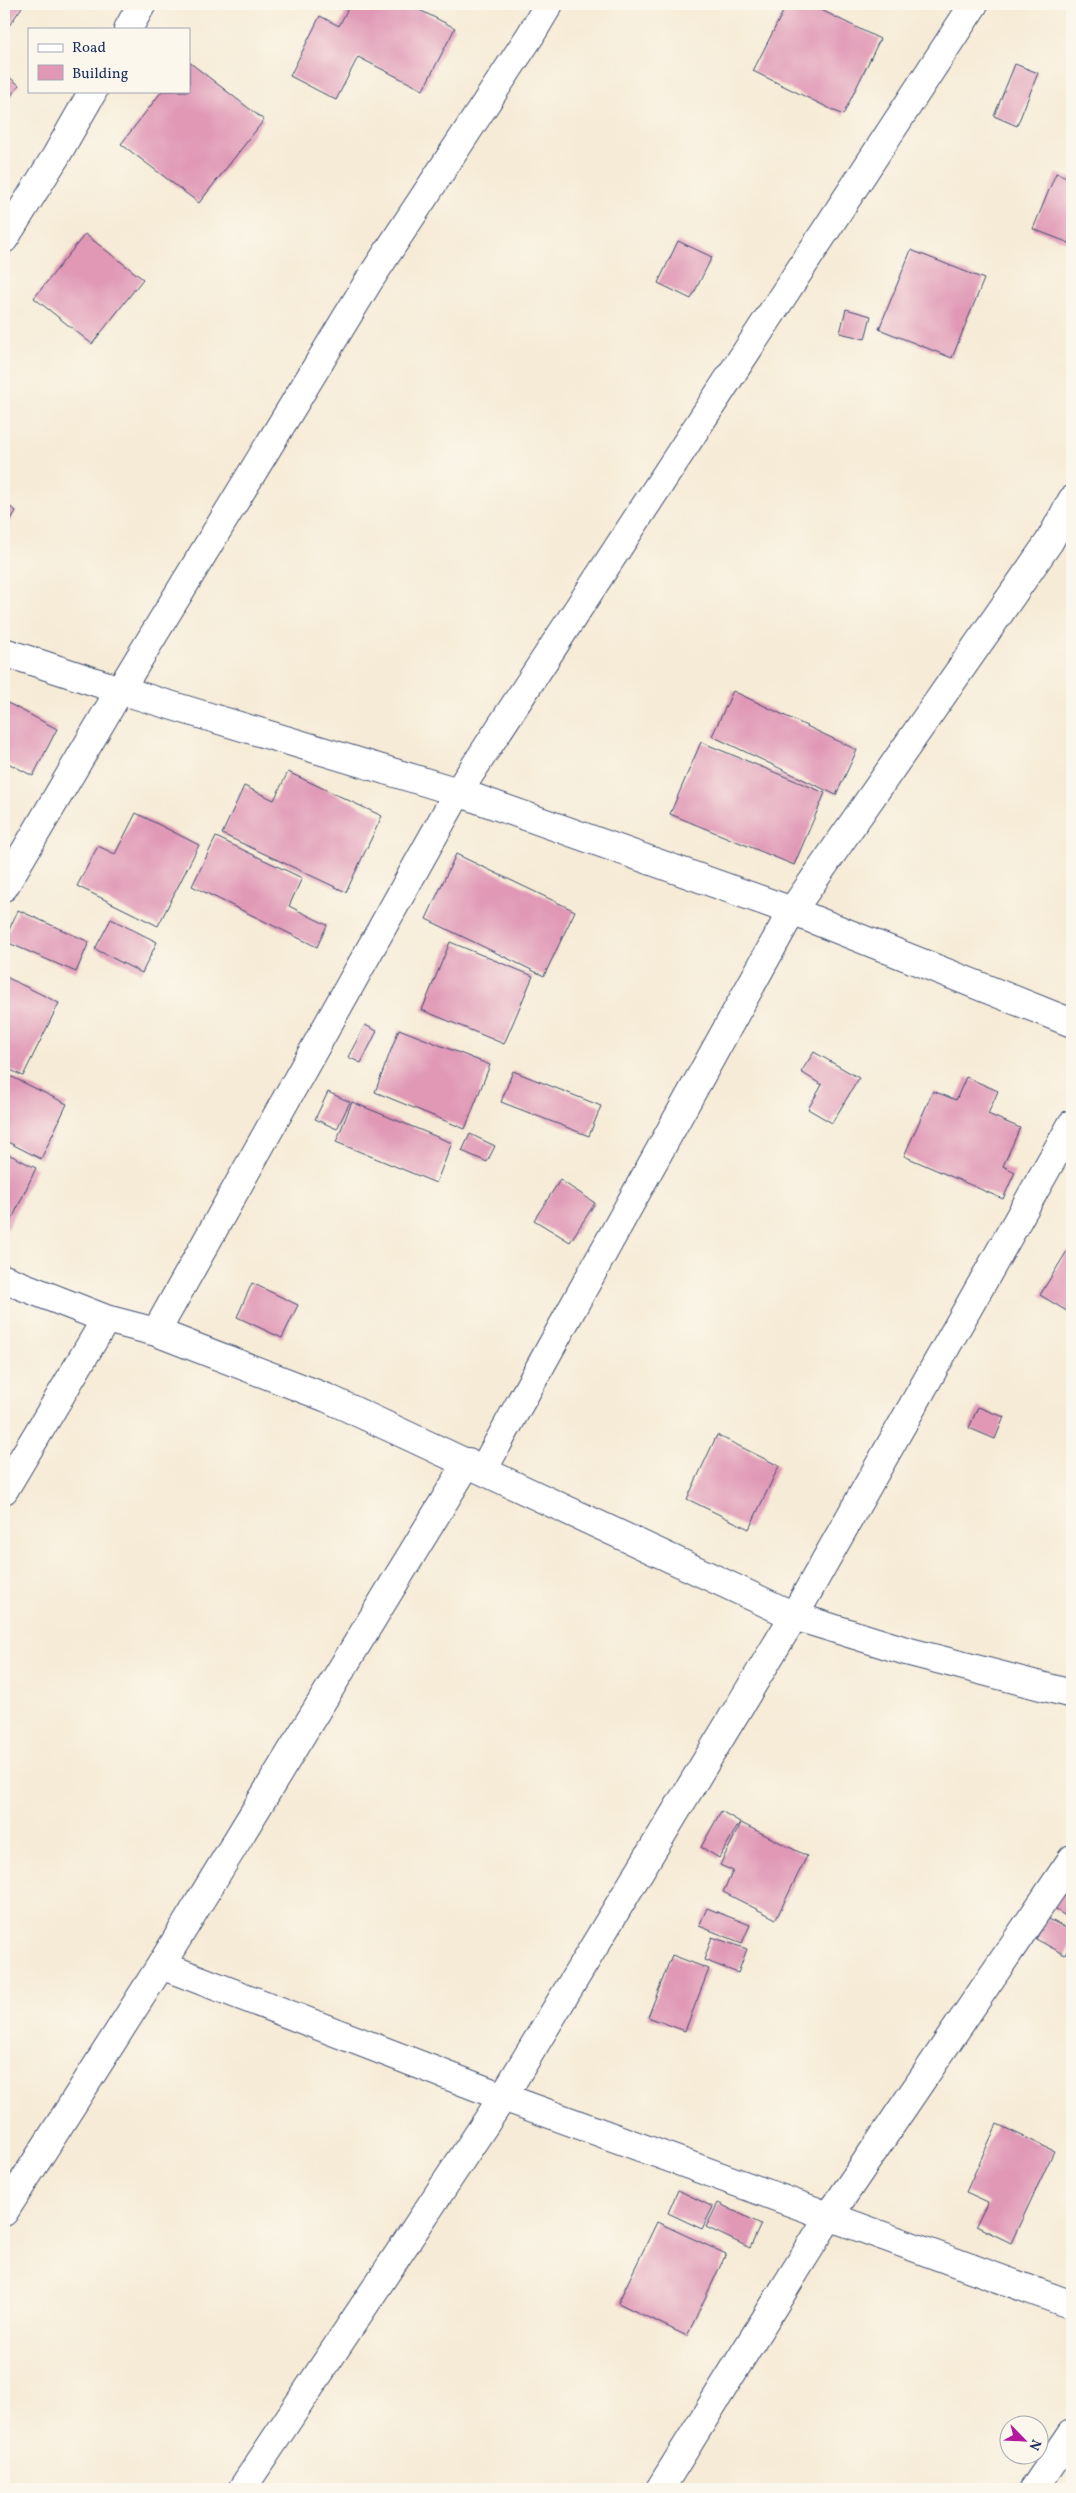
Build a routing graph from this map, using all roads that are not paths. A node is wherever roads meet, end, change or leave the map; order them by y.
1 (142, 4) edge
2 (548, 4) edge
3 (974, 4) edge
4 (129, 28) edge
5 (92, 92) edge
6 (4, 238) edge
7 (1072, 500) edge
8 (4, 652) edge
9 (120, 690) junction
10 (458, 792) junction
11 (4, 887) edge
12 (792, 911) junction
13 (1072, 1023) edge
14 (1072, 1124) edge
15 (4, 1279) edge
16 (106, 1318) junction
17 (156, 1332) junction
18 (476, 1466) junction
19 (4, 1490) edge
20 (794, 1616) junction
21 (1072, 1694) edge
22 (1072, 1859) edge
23 (161, 1965) junction
24 (503, 2097) junction
25 (4, 2212) edge
26 (830, 2215) junction
27 (1072, 2304) edge
28 (1072, 2433) edge
29 (242, 2489) edge
30 (660, 2489) edge
31 (1034, 2489) edge

1 - 4 street
2 - 9 street
3 - 10 street
5 - 6 street
7 - 12 street
8 - 9 street
9 - 10 street
9 - 11 street
10 - 12 street
10 - 17 street
12 - 13 street
12 - 18 street
14 - 20 street
15 - 16 street
16 - 17 street
16 - 19 street
17 - 18 street
18 - 20 street
18 - 23 street
20 - 21 street
20 - 24 street
22 - 26 street
23 - 24 street
23 - 25 street
24 - 26 street
24 - 29 street
26 - 27 street
26 - 30 street
28 - 31 street

